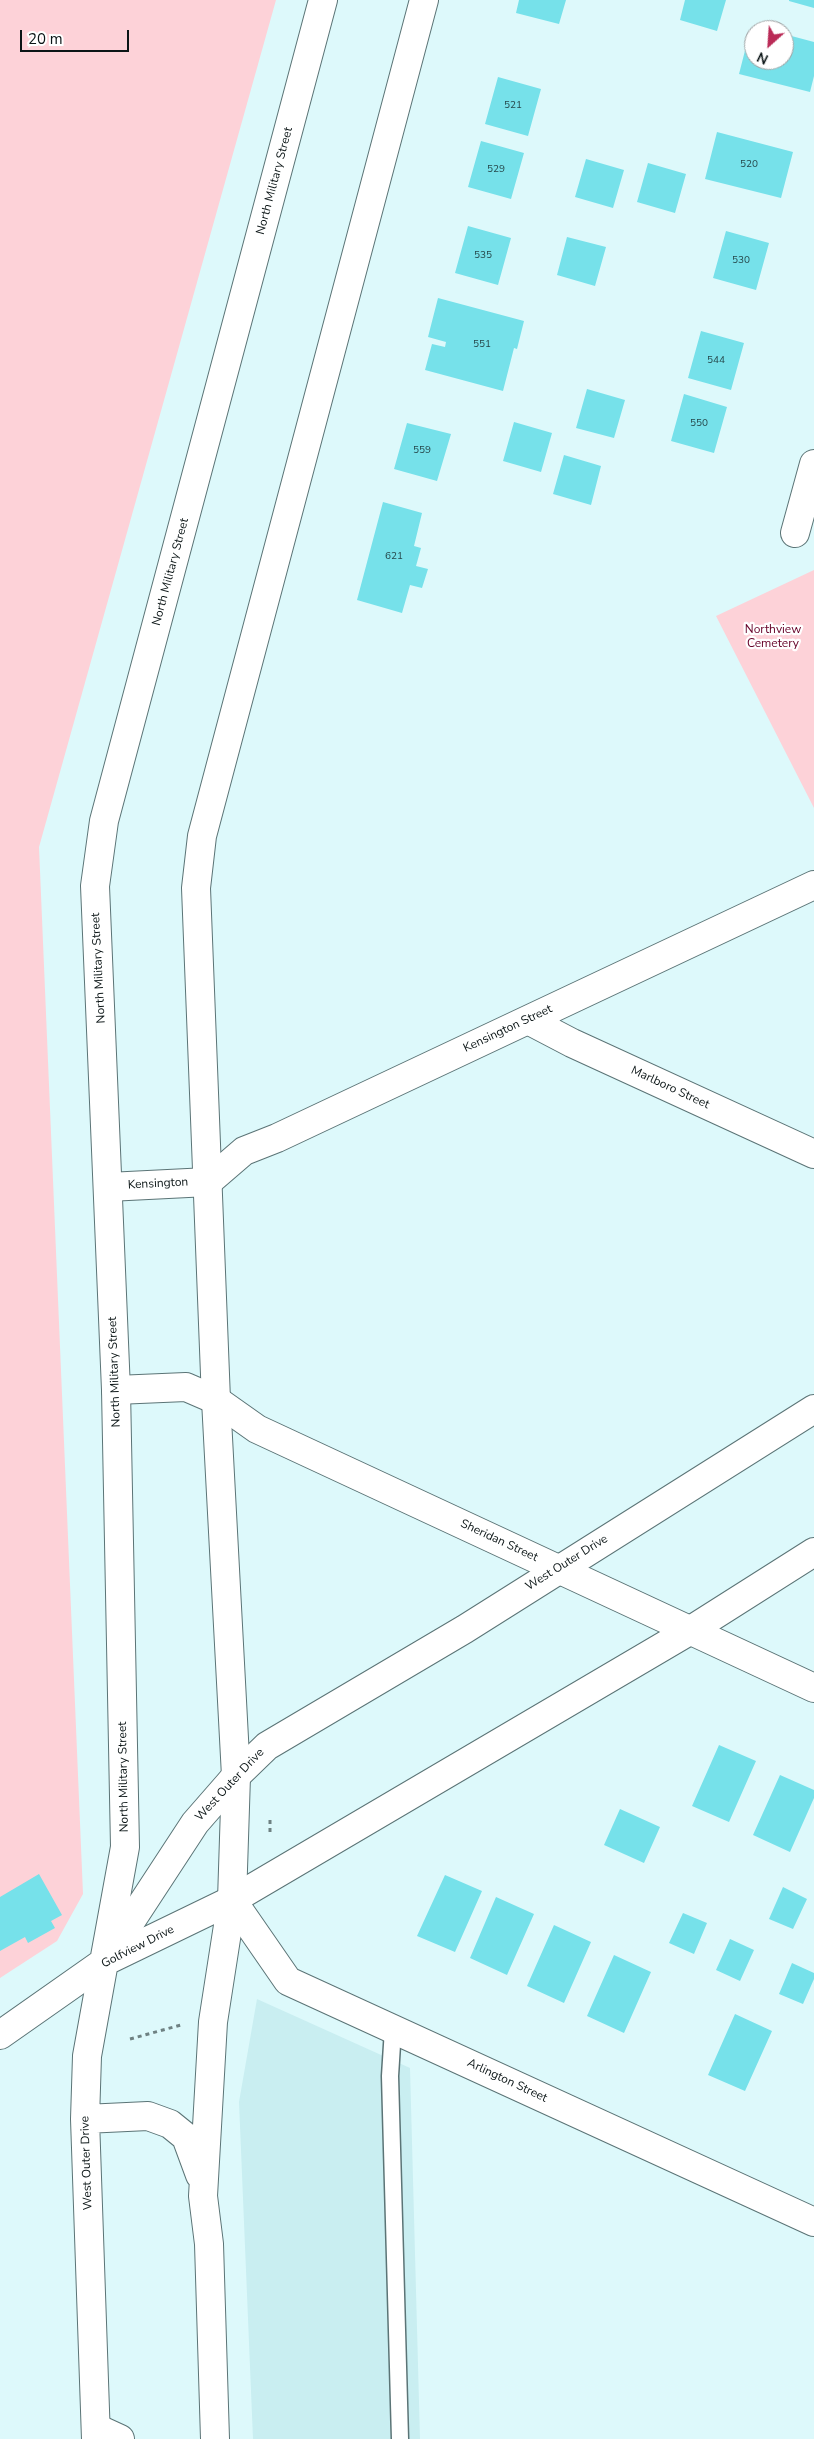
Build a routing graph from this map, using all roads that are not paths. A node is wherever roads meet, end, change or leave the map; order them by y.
1 (323, 0) edge
2 (424, 0) edge
3 (814, 464) edge
4 (795, 534) dead end
5 (814, 885) edge
6 (528, 1020) junction
7 (814, 1154) edge
8 (208, 1182) junction
9 (108, 1187) junction
10 (116, 1390) junction
11 (216, 1400) junction
12 (814, 1409) edge
13 (814, 1552) edge
14 (558, 1568) junction
15 (691, 1630) junction
16 (814, 1688) edge
17 (236, 1776) junction
18 (232, 1900) junction
19 (104, 1962) junction
20 (392, 2028) junction
21 (0, 2035) edge
22 (85, 2119) junction
23 (203, 2196) junction
24 (814, 2222) edge
25 (104, 2435) edge
26 (215, 2439) edge
27 (400, 2439) edge

1 - 9 street, North Military Street
2 - 8 street
3 - 4 street
5 - 6 street, Kensington Street
6 - 7 street, Marlboro Street
6 - 8 street, Kensington Street
8 - 9 street, Kensington
8 - 11 street
9 - 10 street, North Military Street
10 - 11 street, Sheridan Street
10 - 19 street, North Military Street
11 - 14 street, Sheridan Street
11 - 17 street
12 - 14 street, West Outer Drive
13 - 15 street
14 - 15 street, Sheridan Street
14 - 17 street, West Outer Drive
15 - 16 street, Sheridan Street
15 - 18 street
17 - 18 street
17 - 19 street, West Outer Drive
18 - 19 street, Golfview Drive
18 - 20 street, Arlington Street
18 - 23 street
19 - 21 street, Golfview Drive
19 - 22 street, West Outer Drive
20 - 24 street, Arlington Street
20 - 27 lane
22 - 23 street
22 - 25 street, West Outer Drive
23 - 26 street

